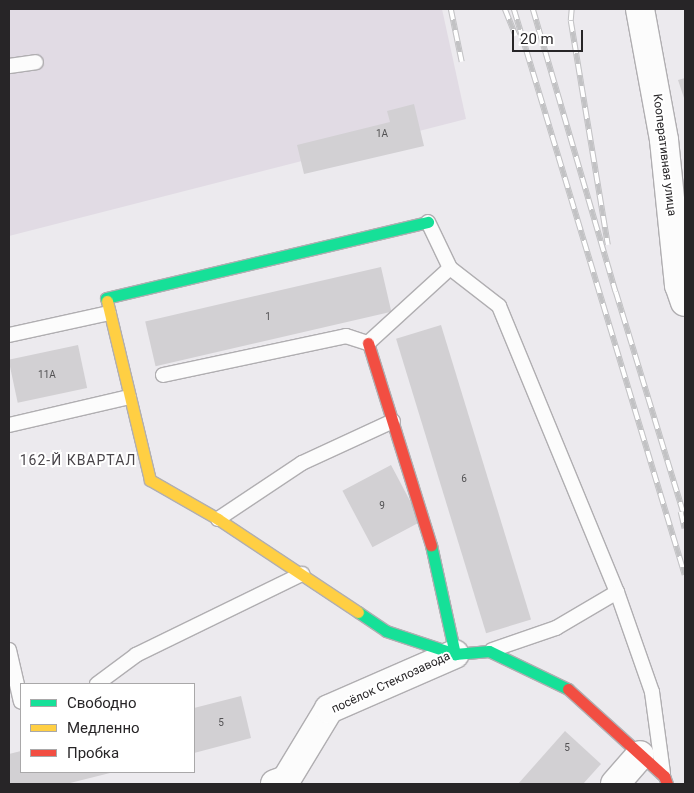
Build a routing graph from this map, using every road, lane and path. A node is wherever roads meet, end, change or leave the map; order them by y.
1 (640, 9) edge
2 (36, 62) dead end
3 (9, 66) edge
4 (428, 222) joint
5 (450, 268) junction
6 (685, 302) edge
7 (109, 313) junction
8 (9, 335) edge
9 (368, 343) junction
10 (163, 375) dead end
11 (129, 397) junction
12 (393, 421) junction
13 (9, 425) edge
14 (218, 519) junction
15 (302, 574) junction
16 (617, 592) junction
17 (9, 650) edge
18 (488, 651) junction
19 (455, 654) junction
20 (98, 683) edge
21 (20, 698) edge
22 (640, 755) junction
23 (666, 780) edge
24 (283, 783) edge
25 (616, 784) edge

1 - 6 street, Кооперативная улица
2 - 3 lane
4 - 5 lane
4 - 7 street
5 - 9 lane
5 - 16 lane
7 - 8 lane
7 - 11 street
9 - 10 lane
9 - 12 street
11 - 13 lane
11 - 14 street
12 - 14 lane
12 - 19 street
14 - 15 street
15 - 19 street
15 - 20 lane
16 - 18 lane
16 - 23 lane
17 - 21 lane
18 - 19 street
18 - 22 street
19 - 24 street, посёлок Стеклозавода
22 - 23 street
22 - 25 street

